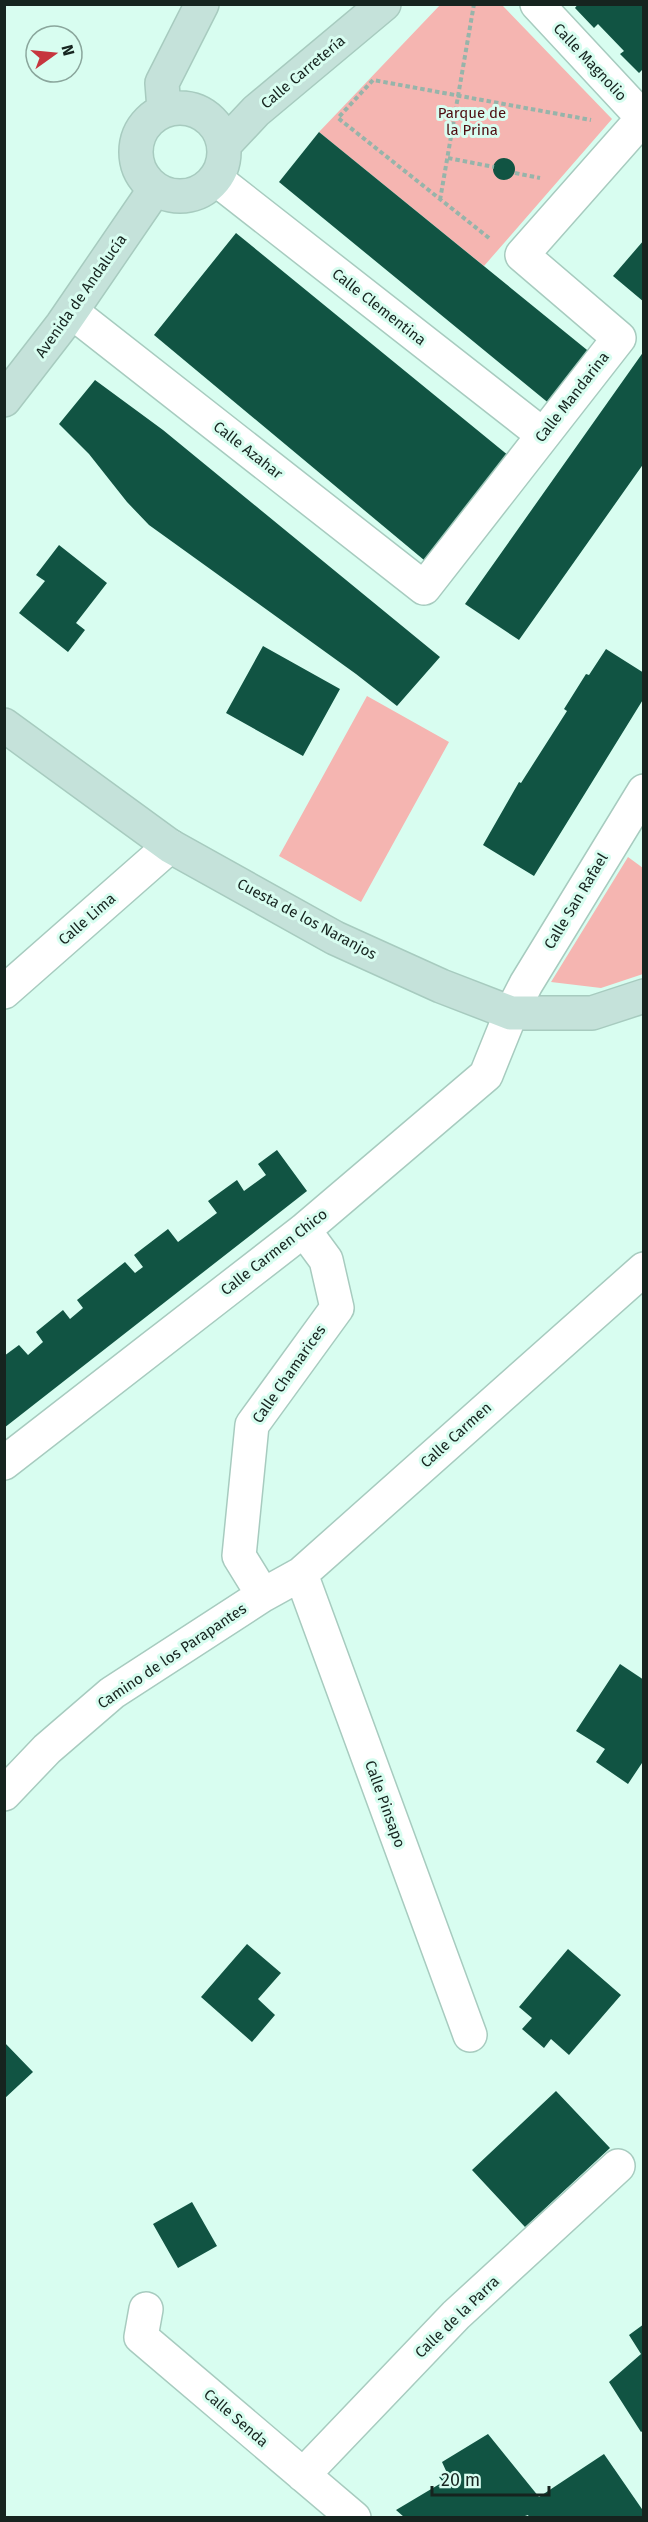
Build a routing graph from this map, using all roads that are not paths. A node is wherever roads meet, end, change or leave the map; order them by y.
1 (201, 4) edge
2 (384, 4) edge
3 (537, 4) edge
4 (164, 110) junction
5 (643, 118) edge
6 (225, 144) junction
7 (216, 179) junction
8 (155, 189) junction
9 (72, 312) junction
10 (4, 400) edge
11 (543, 435) junction
12 (424, 588) joint
13 (4, 725) edge
14 (644, 791) edge
15 (170, 846) junction
16 (4, 992) edge
17 (644, 996) edge
18 (511, 1013) junction
19 (304, 1230) junction
20 (644, 1269) edge
21 (4, 1463) edge
22 (301, 1574) junction
23 (263, 1595) junction
24 (4, 1794) edge
25 (470, 2035) dead end
26 (618, 2166) dead end
27 (146, 2309) dead end
28 (303, 2475) junction
29 (354, 2517) edge

1 - 4 street
2 - 6 street, Calle Carretería
3 - 5 street, Calle Magnolio
4 - 6 street
4 - 8 street
5 - 11 street, Calle Mandarina
6 - 7 street
7 - 8 street
7 - 11 street, Calle Clementina
8 - 9 street, Avenida de Andalucía
9 - 10 street, Avenida de Andalucía
9 - 12 street, Calle Azahar
11 - 12 street, Calle Mandarina
13 - 15 street, Cuesta de los Naranjos
14 - 18 street, Calle San Rafael
15 - 16 street, Calle Lima
15 - 18 street, Cuesta de los Naranjos
17 - 18 street, Cuesta de los Naranjos
18 - 19 street, Calle Carmen Chico
19 - 21 street, Calle Carmen Chico
19 - 23 street, Calle Chamarices
20 - 22 street, Calle Carmen
22 - 23 street, Calle Carmen
22 - 25 street, Calle Pinsapo
23 - 24 street, Camino de los Parapantes
26 - 28 street, Calle de la Parra
27 - 28 street, Calle Senda
28 - 29 street, Calle Senda

